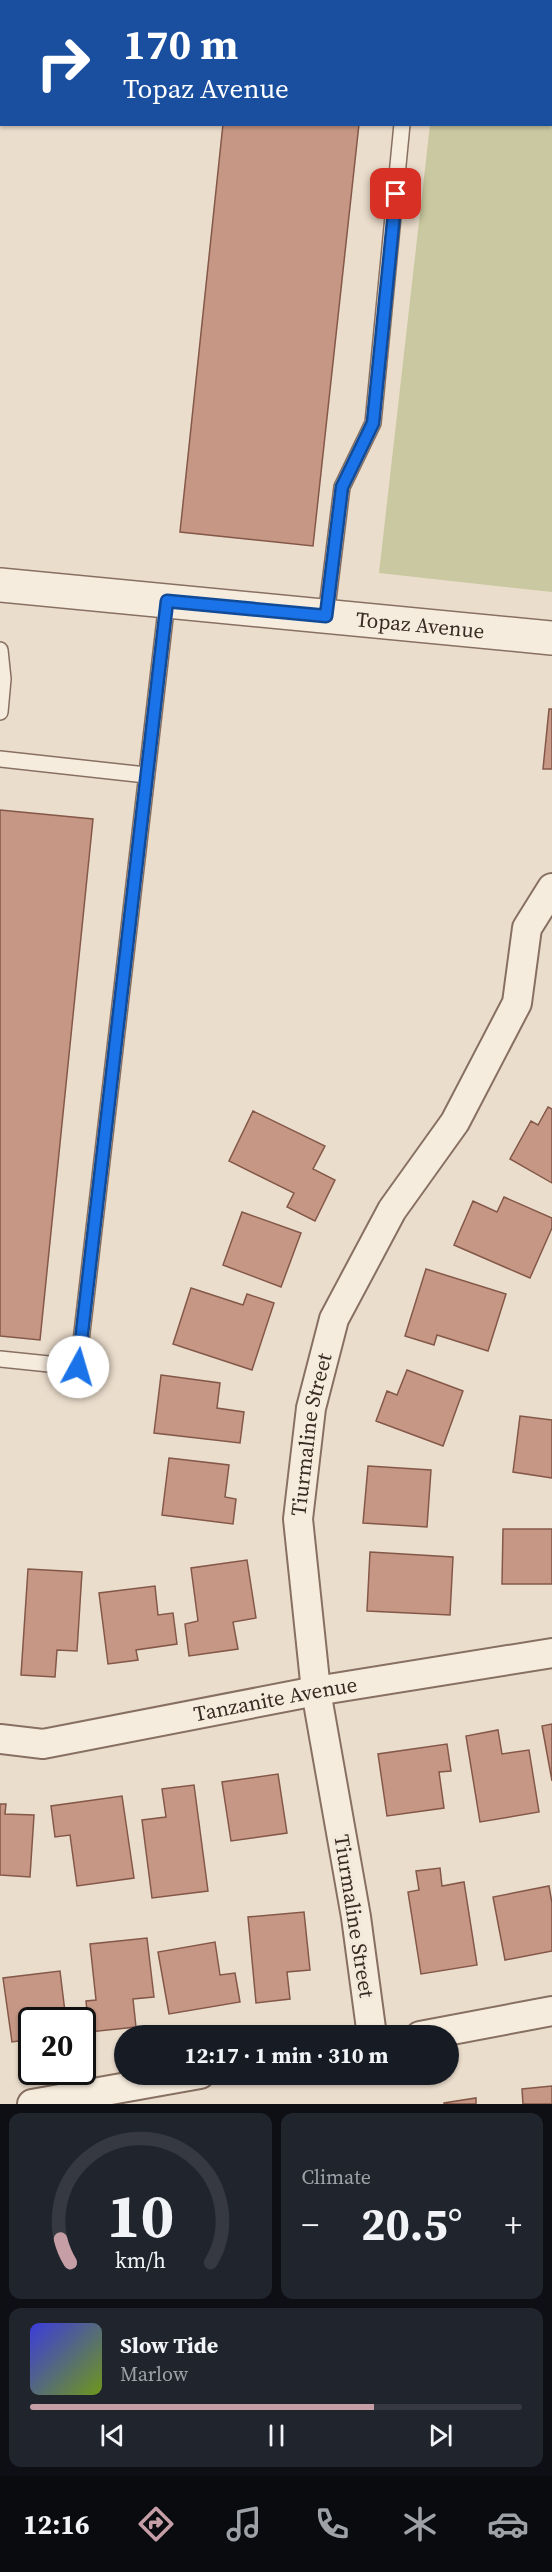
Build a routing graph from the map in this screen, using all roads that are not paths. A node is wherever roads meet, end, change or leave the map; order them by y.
1 (402, 126) edge
2 (0, 585) edge
3 (167, 601) junction
4 (326, 616) junction
5 (552, 638) edge
6 (0, 650) edge
7 (0, 712) edge
8 (0, 759) edge
9 (146, 775) junction
10 (552, 888) edge
11 (0, 1359) edge
12 (552, 1653) edge
13 (316, 1691) junction
14 (0, 1738) edge
15 (552, 2011) edge
16 (371, 2025) edge
17 (459, 2029) edge
18 (138, 2085) edge
19 (32, 2104) edge

1 - 4 lane
2 - 3 street, Topaz Avenue
3 - 4 street, Topaz Avenue
3 - 9 lane
4 - 5 street, Topaz Avenue
6 - 7 lane
8 - 9 lane
9 - 11 lane
10 - 13 street, Tiurmaline Street
12 - 13 street, Tanzanite Avenue
13 - 14 street, Tanzanite Avenue
13 - 16 street, Tiurmaline Street
15 - 17 street
18 - 19 street

